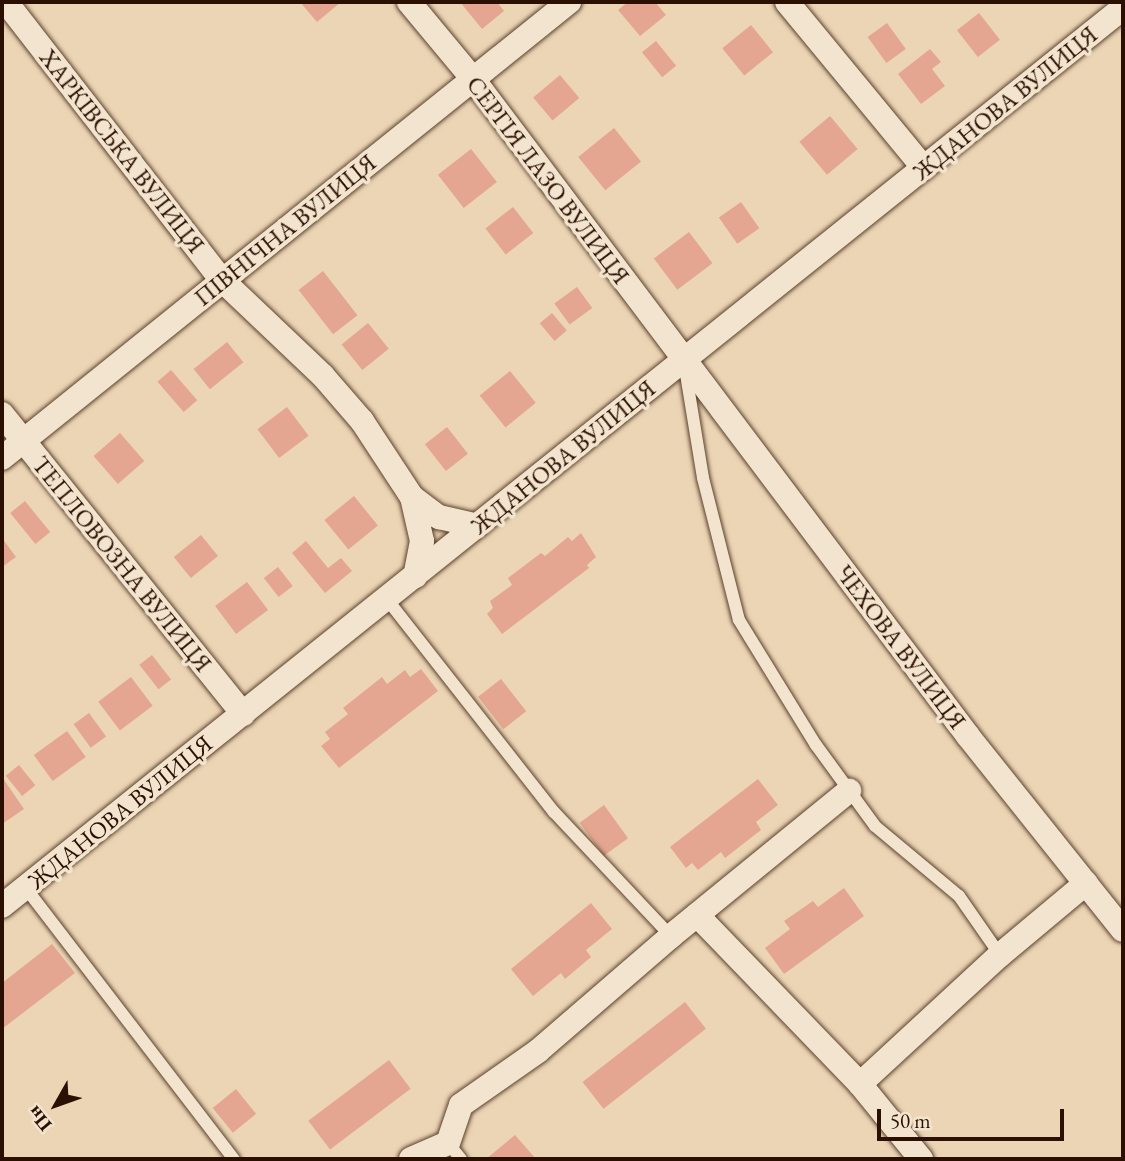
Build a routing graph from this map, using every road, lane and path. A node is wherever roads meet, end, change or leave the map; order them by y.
1 (6, 2) edge
2 (409, 2) edge
3 (569, 2) edge
4 (787, 2) edge
5 (1123, 8) edge
6 (473, 79) junction
7 (924, 168) junction
8 (222, 280) junction
9 (684, 360) junction
10 (2, 414) edge
11 (23, 441) junction
12 (2, 458) edge
13 (412, 497) junction
14 (477, 526) junction
15 (415, 576) junction
16 (386, 598) junction
17 (243, 714) junction
18 (849, 791) junction
19 (1086, 883) junction
20 (26, 887) junction
21 (2, 906) edge
22 (697, 915) junction
23 (1123, 930) edge
24 (671, 936) junction
25 (1000, 955) junction
26 (860, 1084) junction
27 (454, 1151) edge
28 (234, 1159) edge
29 (411, 1159) edge
30 (921, 1159) edge

1 - 8 street, ХАРКІВСЬКА ВУЛИЦЯ
2 - 6 street, СЕРГІЯ ЛАЗО ВУЛИЦЯ
3 - 6 street, ПІВНІЧНА ВУЛИЦЯ
4 - 7 street
5 - 7 street, ЖДАНОВА ВУЛИЦЯ
6 - 8 street, ПІВНІЧНА ВУЛИЦЯ
6 - 9 street, СЕРГІЯ ЛАЗО ВУЛИЦЯ
7 - 9 street, ЖДАНОВА ВУЛИЦЯ
8 - 11 street, ПІВНІЧНА ВУЛИЦЯ
8 - 13 street, ХАРКІВСЬКА ВУЛИЦЯ
9 - 14 street, ЖДАНОВА ВУЛИЦЯ
9 - 18 lane
9 - 19 street, ЧЕХОВА ВУЛИЦЯ
10 - 11 street, ТЕПЛОВОЗНА ВУЛИЦЯ
11 - 12 street, ПІВНІЧНА ВУЛИЦЯ
11 - 17 street, ТЕПЛОВОЗНА ВУЛИЦЯ
13 - 14 street, ХАРКІВСЬКА ВУЛИЦЯ
13 - 15 street
14 - 15 street, ЖДАНОВА ВУЛИЦЯ
15 - 16 street, ЖДАНОВА ВУЛИЦЯ
16 - 17 street, ЖДАНОВА ВУЛИЦЯ
16 - 24 lane
17 - 20 street, ЖДАНОВА ВУЛИЦЯ
18 - 22 street
18 - 25 lane
19 - 23 street, ЧЕХОВА ВУЛИЦЯ
19 - 25 street
20 - 21 street, ЖДАНОВА ВУЛИЦЯ
20 - 28 lane
22 - 24 street
22 - 26 street
24 - 27 street
25 - 26 street
26 - 30 street
27 - 29 street

